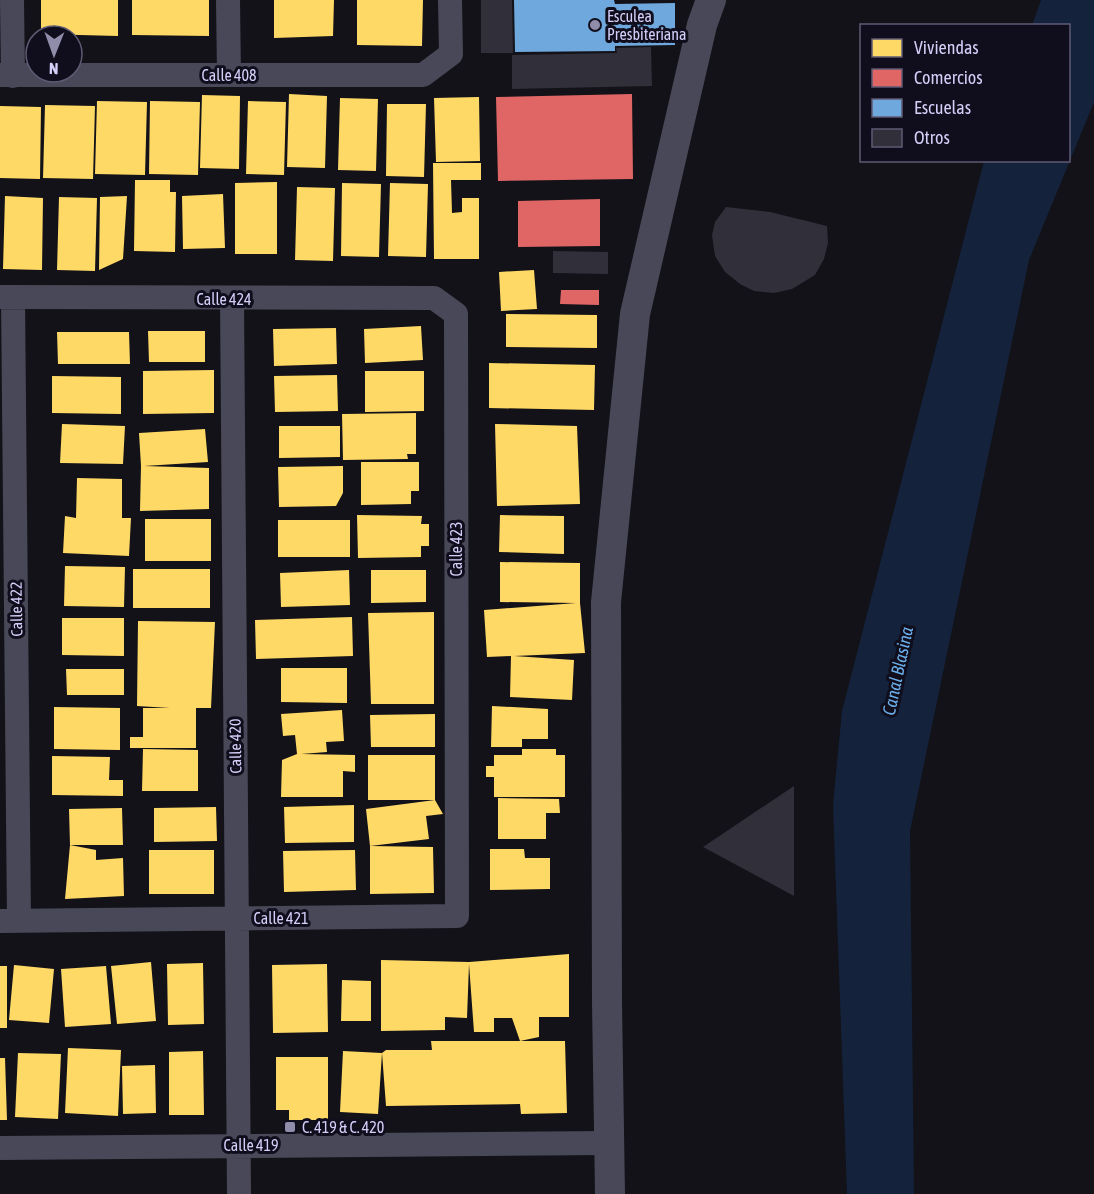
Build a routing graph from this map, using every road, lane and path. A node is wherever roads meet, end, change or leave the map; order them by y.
1 (12, 0) edge
2 (228, 0) edge
3 (450, 0) edge
4 (711, 0) edge
5 (229, 75) junction
6 (7, 76) edge
7 (7, 298) edge
8 (434, 298) joint
9 (232, 299) junction
10 (456, 810) joint
11 (237, 918) junction
12 (9, 921) edge
13 (609, 1143) junction
14 (238, 1146) junction
15 (0, 1148) edge
16 (239, 1194) edge
17 (610, 1194) edge

1 - 6 street
2 - 5 street
3 - 5 street, Calle 408
4 - 13 street
5 - 6 street, Calle 408
7 - 9 street, Calle 424
7 - 12 street, Calle 422
8 - 9 street, Calle 424
8 - 10 street, Calle 423
9 - 11 street, Calle 420
10 - 11 street, Calle 421
11 - 12 street, Calle 421
11 - 14 street, Calle 420
13 - 14 street, Calle 419
13 - 17 street
14 - 15 street, Calle 419
14 - 16 street, Calle 420

